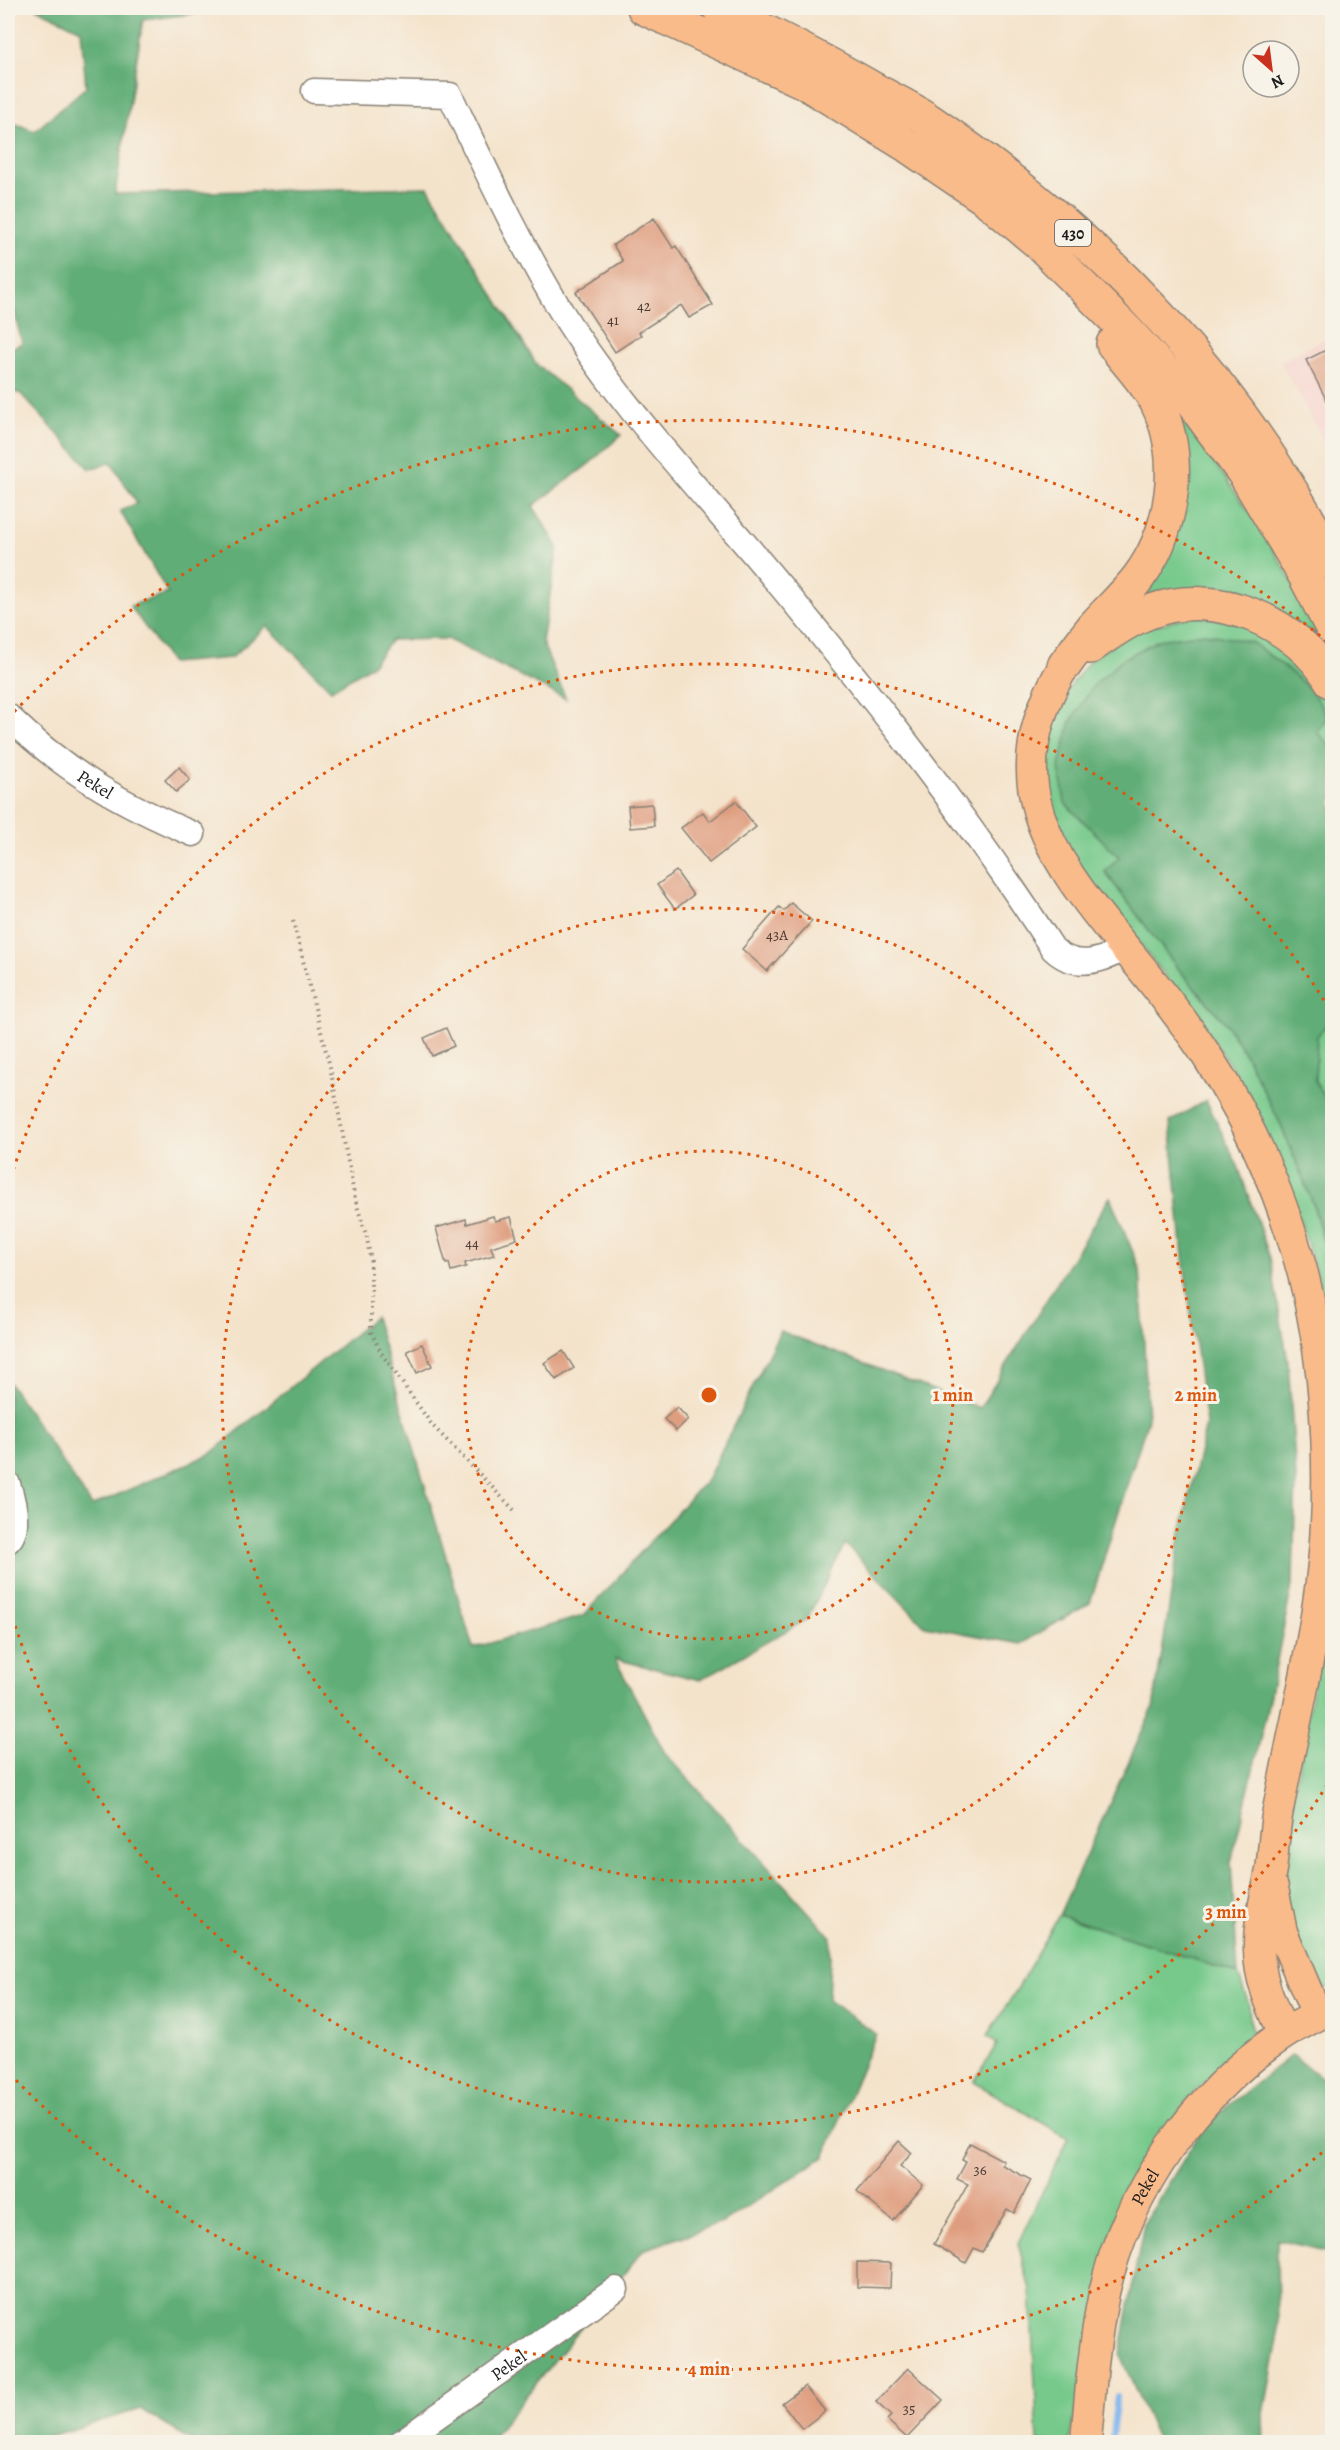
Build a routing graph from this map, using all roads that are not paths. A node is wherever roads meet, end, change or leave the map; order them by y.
1 (644, 8) edge
2 (718, 8) edge
3 (314, 92) dead end
4 (1040, 243) junction
5 (1332, 563) edge
6 (1332, 628) edge
7 (1064, 666) junction
8 (1332, 682) edge
9 (8, 716) edge
10 (193, 834) dead end
11 (1125, 948) junction
12 (8, 1484) edge
13 (8, 1541) edge
14 (1270, 1870) junction
15 (1325, 2012) edge
16 (1284, 2034) junction
17 (616, 2289) dead end
18 (401, 2442) edge
19 (1086, 2442) edge

1 - 4 highway, 430
2 - 5 highway, 430
3 - 11 street
4 - 6 highway, 430
4 - 7 highway
7 - 8 highway
7 - 11 main road
9 - 10 street, Pekel
11 - 14 main road
12 - 13 street
14 - 15 main road
14 - 16 main road
15 - 16 main road, Pekel
16 - 19 main road, Pekel
17 - 18 street, Pekel

